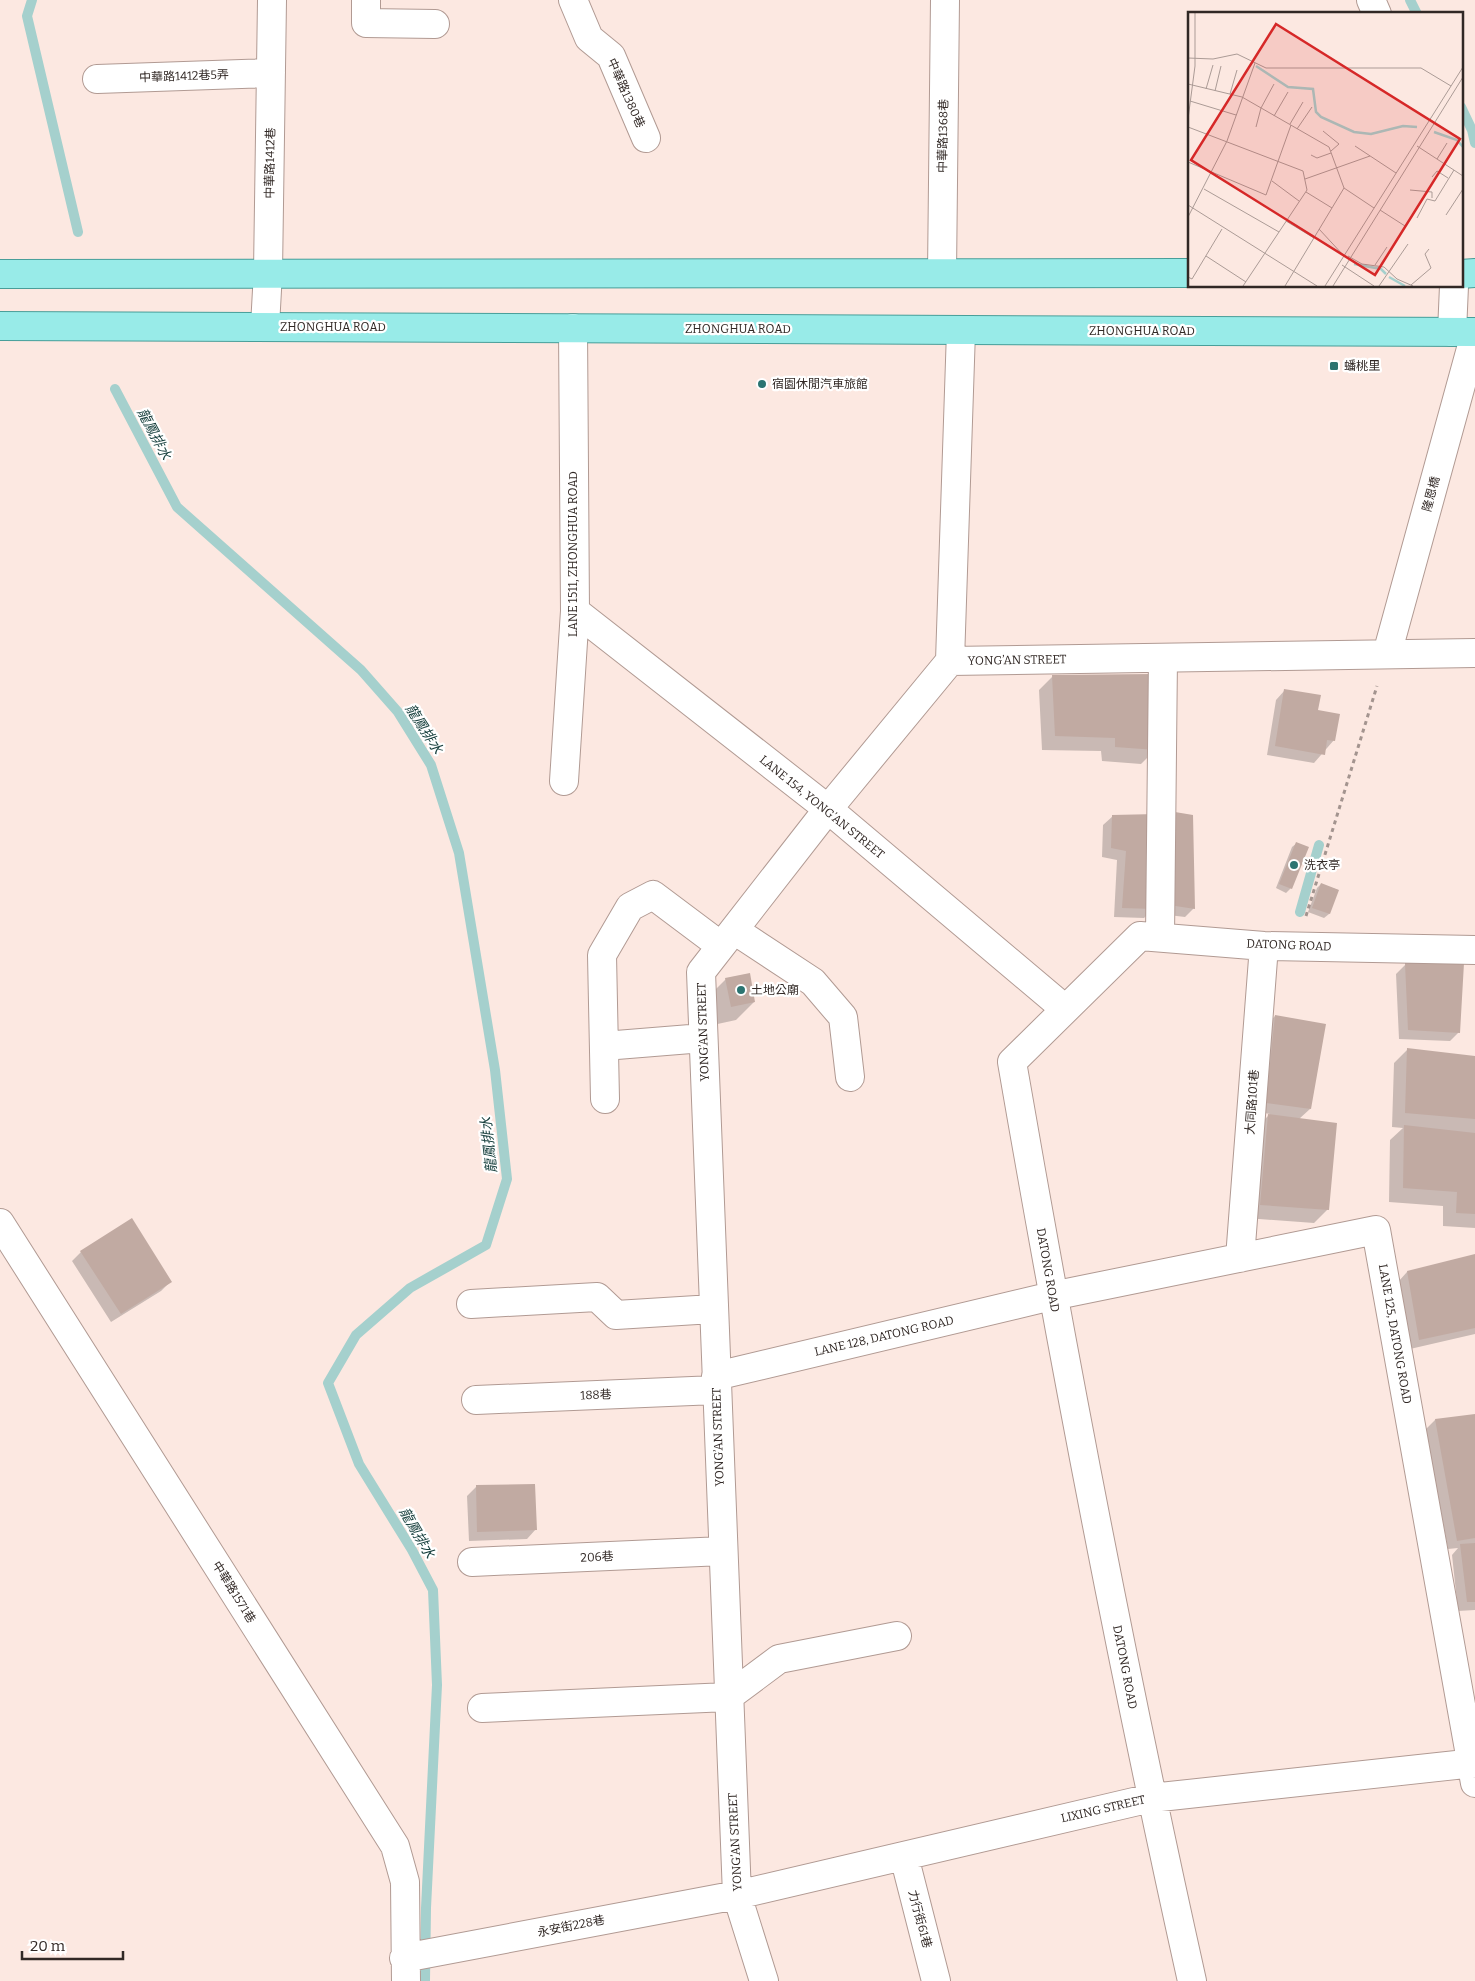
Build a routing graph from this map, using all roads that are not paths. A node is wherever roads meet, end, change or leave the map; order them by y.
1 (272, 0) edge
2 (366, 0) edge
3 (573, 0) edge
4 (945, 0) edge
5 (1371, 0) edge
6 (1376, 12) edge
7 (435, 24) dead end
8 (271, 74) junction
9 (96, 78) dead end
10 (646, 138) dead end
11 (268, 272) junction
12 (942, 273) junction
13 (1188, 273) edge
14 (0, 274) edge
15 (1462, 274) edge
16 (1475, 274) edge
17 (1455, 288) edge
18 (0, 326) edge
19 (265, 326) junction
20 (573, 328) junction
21 (960, 331) junction
22 (1468, 333) edge
23 (575, 611) junction
24 (1475, 653) edge
25 (1387, 654) junction
26 (1163, 658) junction
27 (950, 661) junction
28 (564, 781) dead end
29 (828, 810) junction
30 (1160, 937) junction
31 (728, 938) junction
32 (1264, 946) junction
33 (1475, 950) edge
34 (1064, 1009) junction
35 (703, 1038) junction
36 (604, 1046) junction
37 (850, 1077) dead end
38 (605, 1099) dead end
39 (0, 1223) edge
40 (1240, 1258) junction
41 (1052, 1296) junction
42 (470, 1304) dead end
43 (713, 1309) junction
44 (716, 1383) junction
45 (476, 1400) dead end
46 (722, 1551) junction
47 (472, 1562) dead end
48 (898, 1636) dead end
49 (728, 1697) junction
50 (482, 1708) dead end
51 (1474, 1770) edge
52 (1151, 1798) junction
53 (904, 1856) junction
54 (737, 1895) junction
55 (416, 1961) edge
56 (764, 1981) edge
57 (936, 1981) edge
58 (1192, 1981) edge

1 - 8 street, 中華路1412巷
2 - 7 street
3 - 10 street, 中華路1380巷
4 - 12 street, 中華路1368巷
5 - 6 street
8 - 9 street, 中華路1412巷5弄
8 - 11 street, 中華路1412巷
11 - 12 main road
11 - 14 main road
11 - 19 street, 中華路1412巷
12 - 13 main road
15 - 16 main road
17 - 22 street, 隆恩橋
18 - 19 main road, ZHONGHUA ROAD
19 - 20 main road, ZHONGHUA ROAD
20 - 21 main road, ZHONGHUA ROAD
20 - 23 street, LANE 1511, ZHONGHUA ROAD
21 - 22 main road, ZHONGHUA ROAD
21 - 27 street
22 - 25 street, 隆恩橋
23 - 28 street, LANE 1511, ZHONGHUA ROAD
23 - 29 street, LANE 154, YONG’AN STREET
24 - 25 street, YONG’AN STREET
25 - 26 street, YONG’AN STREET
26 - 27 street, YONG’AN STREET
26 - 30 street
27 - 29 street, YONG’AN STREET
29 - 31 street, YONG’AN STREET
29 - 34 street, LANE 154, YONG’AN STREET
30 - 32 street, DATONG ROAD
30 - 34 street, DATONG ROAD
31 - 35 street, YONG’AN STREET
31 - 36 street
31 - 37 street
32 - 33 street, DATONG ROAD
32 - 40 street, 大同路101巷
34 - 41 street, DATONG ROAD
35 - 36 street
35 - 43 street, YONG’AN STREET
36 - 38 street
39 - 55 street, 中華路1571巷
40 - 41 street, LANE 125, DATONG ROAD
40 - 51 street, LANE 125, DATONG ROAD
41 - 44 street, LANE 128, DATONG ROAD
41 - 52 street, DATONG ROAD
42 - 43 street
43 - 44 street, YONG’AN STREET
44 - 45 street, 188巷
44 - 46 street, YONG’AN STREET
46 - 47 street, 206巷
46 - 49 street, YONG’AN STREET
48 - 49 street
49 - 50 street
49 - 54 street, YONG’AN STREET
51 - 52 street, LIXING STREET
52 - 53 street, LIXING STREET
52 - 58 street, DATONG ROAD
53 - 54 street, LIXING STREET
53 - 57 street, 力行街61巷
54 - 55 street, 永安街228巷
54 - 56 street, YONG’AN STREET

